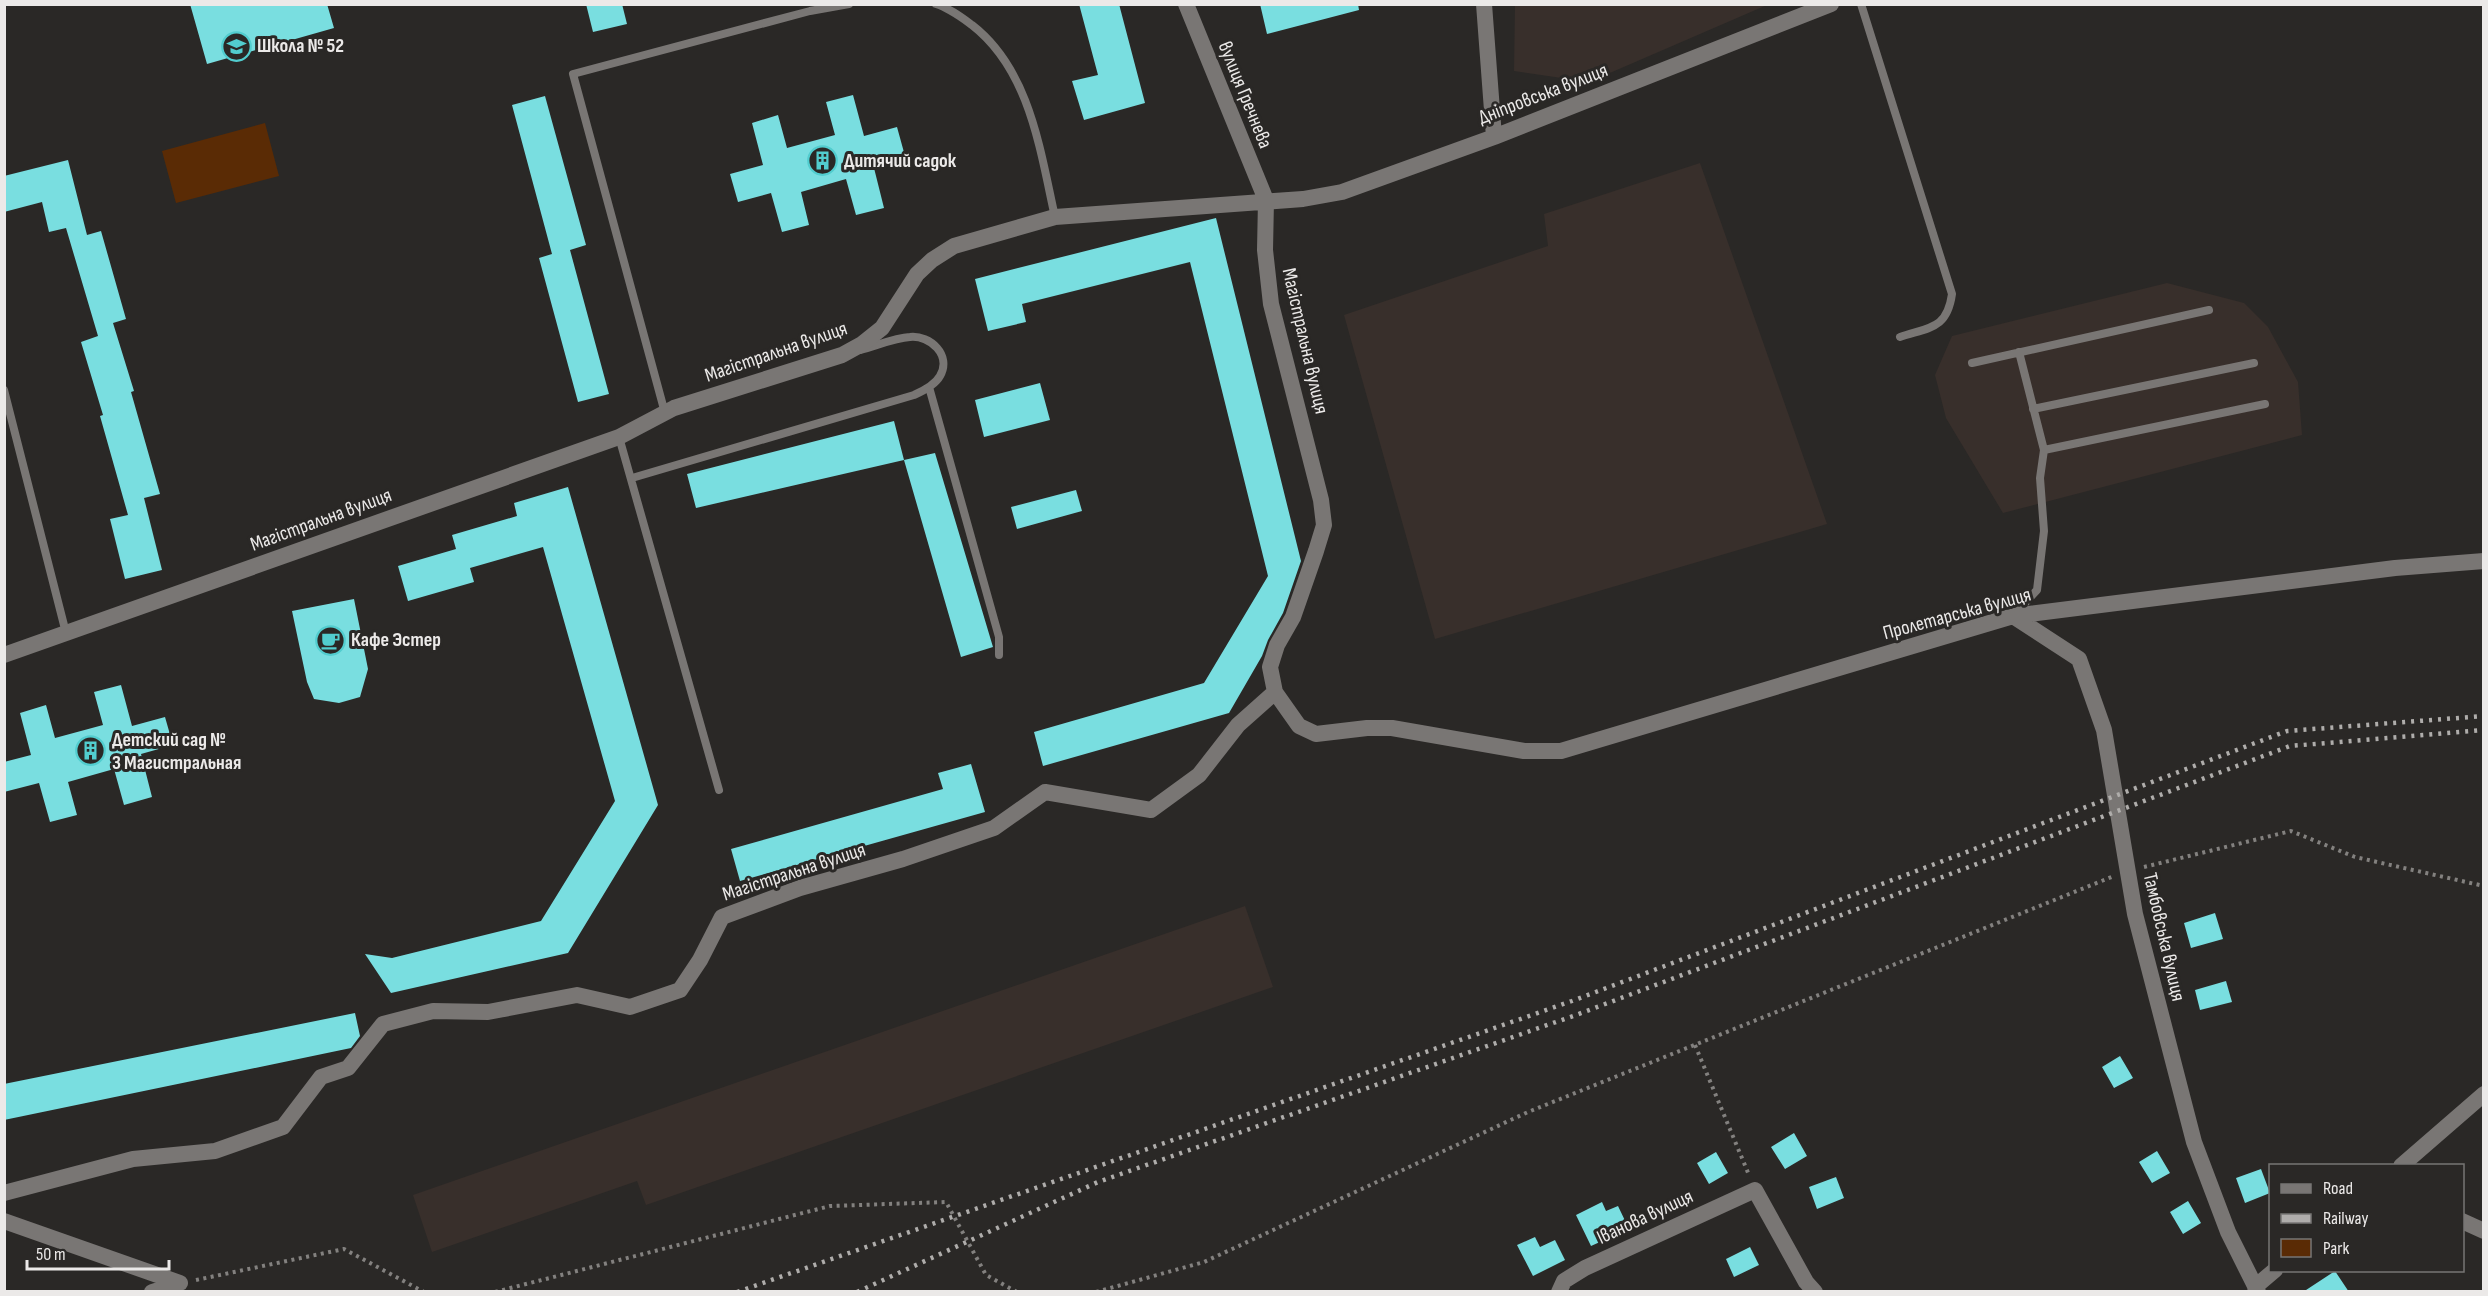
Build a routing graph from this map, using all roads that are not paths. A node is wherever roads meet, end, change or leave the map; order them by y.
1 (849, 4) edge
2 (936, 4) edge
3 (1186, 4) edge
4 (1484, 4) edge
5 (1831, 4) edge
6 (1861, 4) edge
7 (1494, 136) junction
8 (1266, 200) junction
9 (1055, 217) junction
10 (2209, 309) dead end
11 (1900, 337) dead end
12 (2019, 352) junction
13 (842, 355) junction
14 (1972, 363) dead end
15 (2254, 363) dead end
16 (929, 387) junction
17 (4, 390) edge
18 (2265, 404) dead end
19 (2033, 409) junction
20 (665, 413) junction
21 (619, 436) junction
22 (2044, 450) junction
23 (632, 478) junction
24 (2484, 561) edge
25 (2013, 616) junction
26 (66, 633) junction
27 (4, 655) edge
28 (999, 655) dead end
29 (1275, 692) junction
30 (1561, 751) joint
31 (719, 790) dead end
32 (2484, 1094) edge
33 (2403, 1164) edge
34 (4, 1193) edge
35 (4, 1221) edge
36 (2464, 1221) edge
37 (2484, 1230) edge
38 (2273, 1272) edge
39 (2257, 1289) edge
40 (152, 1292) edge
41 (1559, 1292) edge
42 (1815, 1292) edge

1 - 20 lane
2 - 9 lane
3 - 8 street, вулиця Гречнева
4 - 7 street
5 - 7 street, Дніпровська вулиця
6 - 11 lane
7 - 8 street, Дніпровська вулиця
8 - 9 street, Магістральна вулиця
8 - 29 street, Магістральна вулиця
9 - 13 street, Магістральна вулиця
10 - 12 lane
12 - 14 lane
12 - 19 lane
13 - 16 lane
13 - 20 street, Магістральна вулиця
15 - 19 lane
16 - 23 lane
16 - 28 lane
17 - 26 lane
18 - 22 lane
19 - 22 lane
20 - 21 street, Магістральна вулиця
21 - 23 lane
21 - 26 street, Магістральна вулиця
22 - 25 lane
23 - 31 lane
24 - 25 street, Пролетарська вулиця
25 - 30 street, Пролетарська вулиця
25 - 39 street, Тамбовська вулиця
26 - 27 street, Магістральна вулиця
29 - 30 street, Магістральна вулиця
29 - 34 street, Магістральна вулиця
32 - 33 street
35 - 40 street
36 - 37 street
38 - 39 street
41 - 42 street, Іванова вулиця

